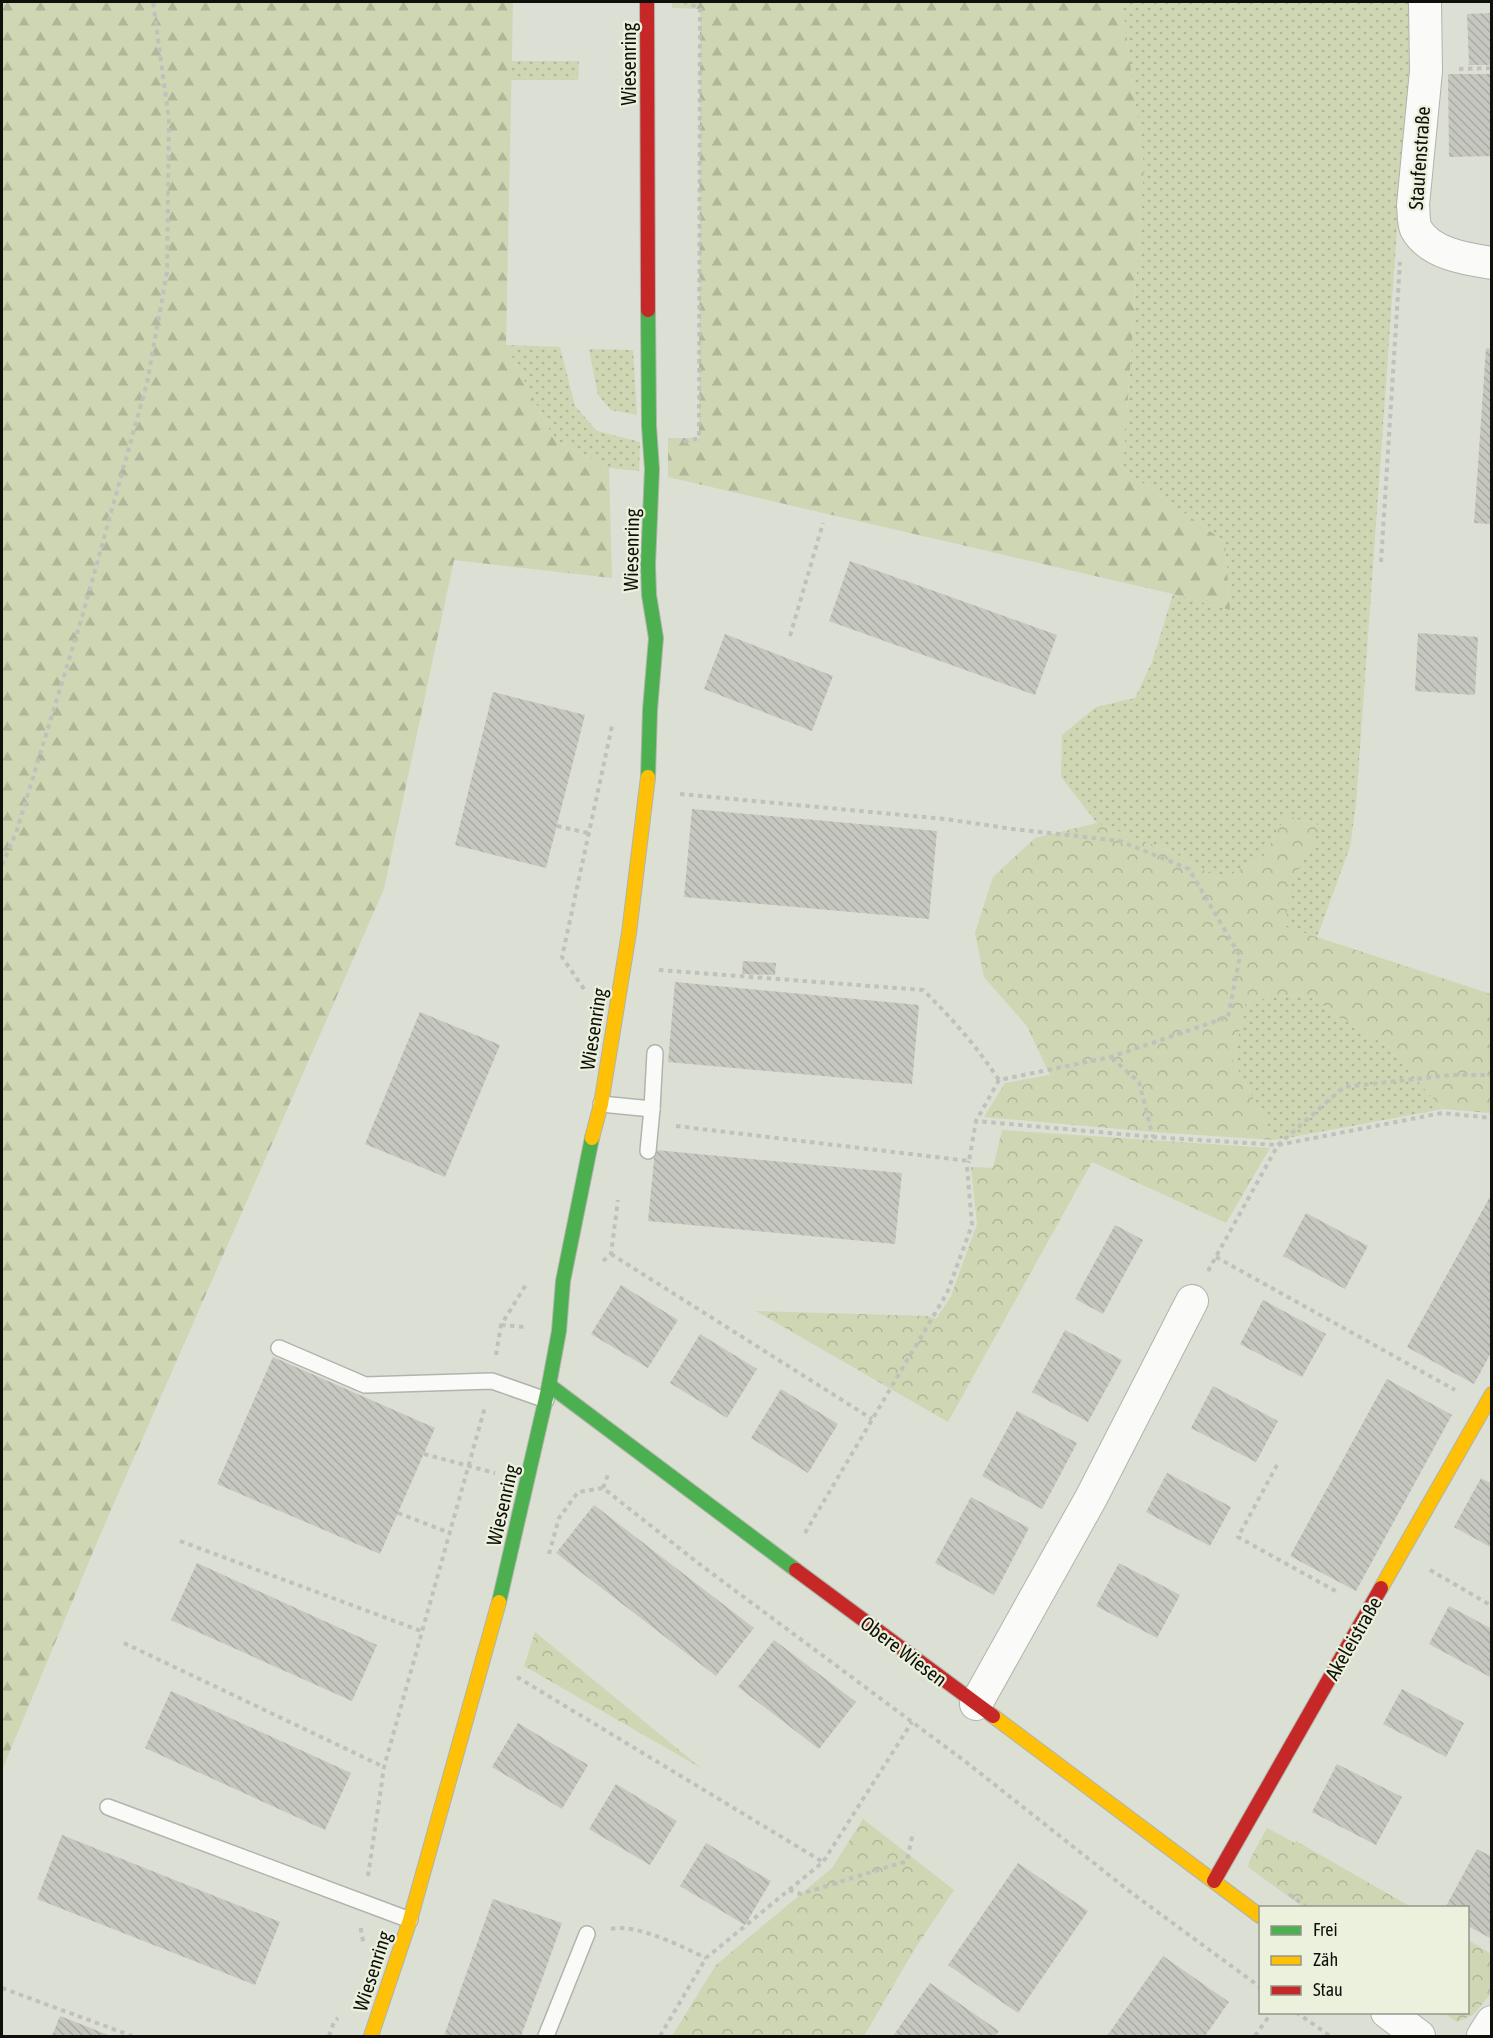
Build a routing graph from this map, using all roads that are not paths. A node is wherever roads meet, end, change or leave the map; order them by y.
1 (647, 2) edge
2 (1425, 2) edge
3 (1491, 263) edge
4 (655, 1053) dead end
5 (601, 1104) junction
6 (652, 1109) junction
7 (648, 1150) dead end
8 (1192, 1301) road end
9 (279, 1348) dead end
10 (548, 1393) junction
11 (1488, 1400) edge
12 (976, 1704) junction
13 (108, 1807) dead end
14 (1214, 1881) junction
15 (1259, 1915) edge
16 (410, 1920) junction
17 (587, 1934) road end
18 (1388, 2014) edge
19 (1491, 2022) edge
20 (371, 2037) edge
21 (546, 2037) edge
22 (1419, 2037) edge
23 (1483, 2037) edge

1 - 5 street, Wiesenring
2 - 3 street, Staufenstraße
4 - 6 lane
5 - 6 lane
5 - 10 street, Wiesenring
6 - 7 lane
8 - 12 street
9 - 10 lane
10 - 12 street, Obere Wiesen
10 - 16 street, Wiesenring
11 - 14 street, Akeleistraße
12 - 14 street, Obere Wiesen
13 - 16 lane
14 - 15 street, Obere Wiesen
16 - 20 street, Wiesenring
17 - 21 lane
18 - 22 street
19 - 23 street

